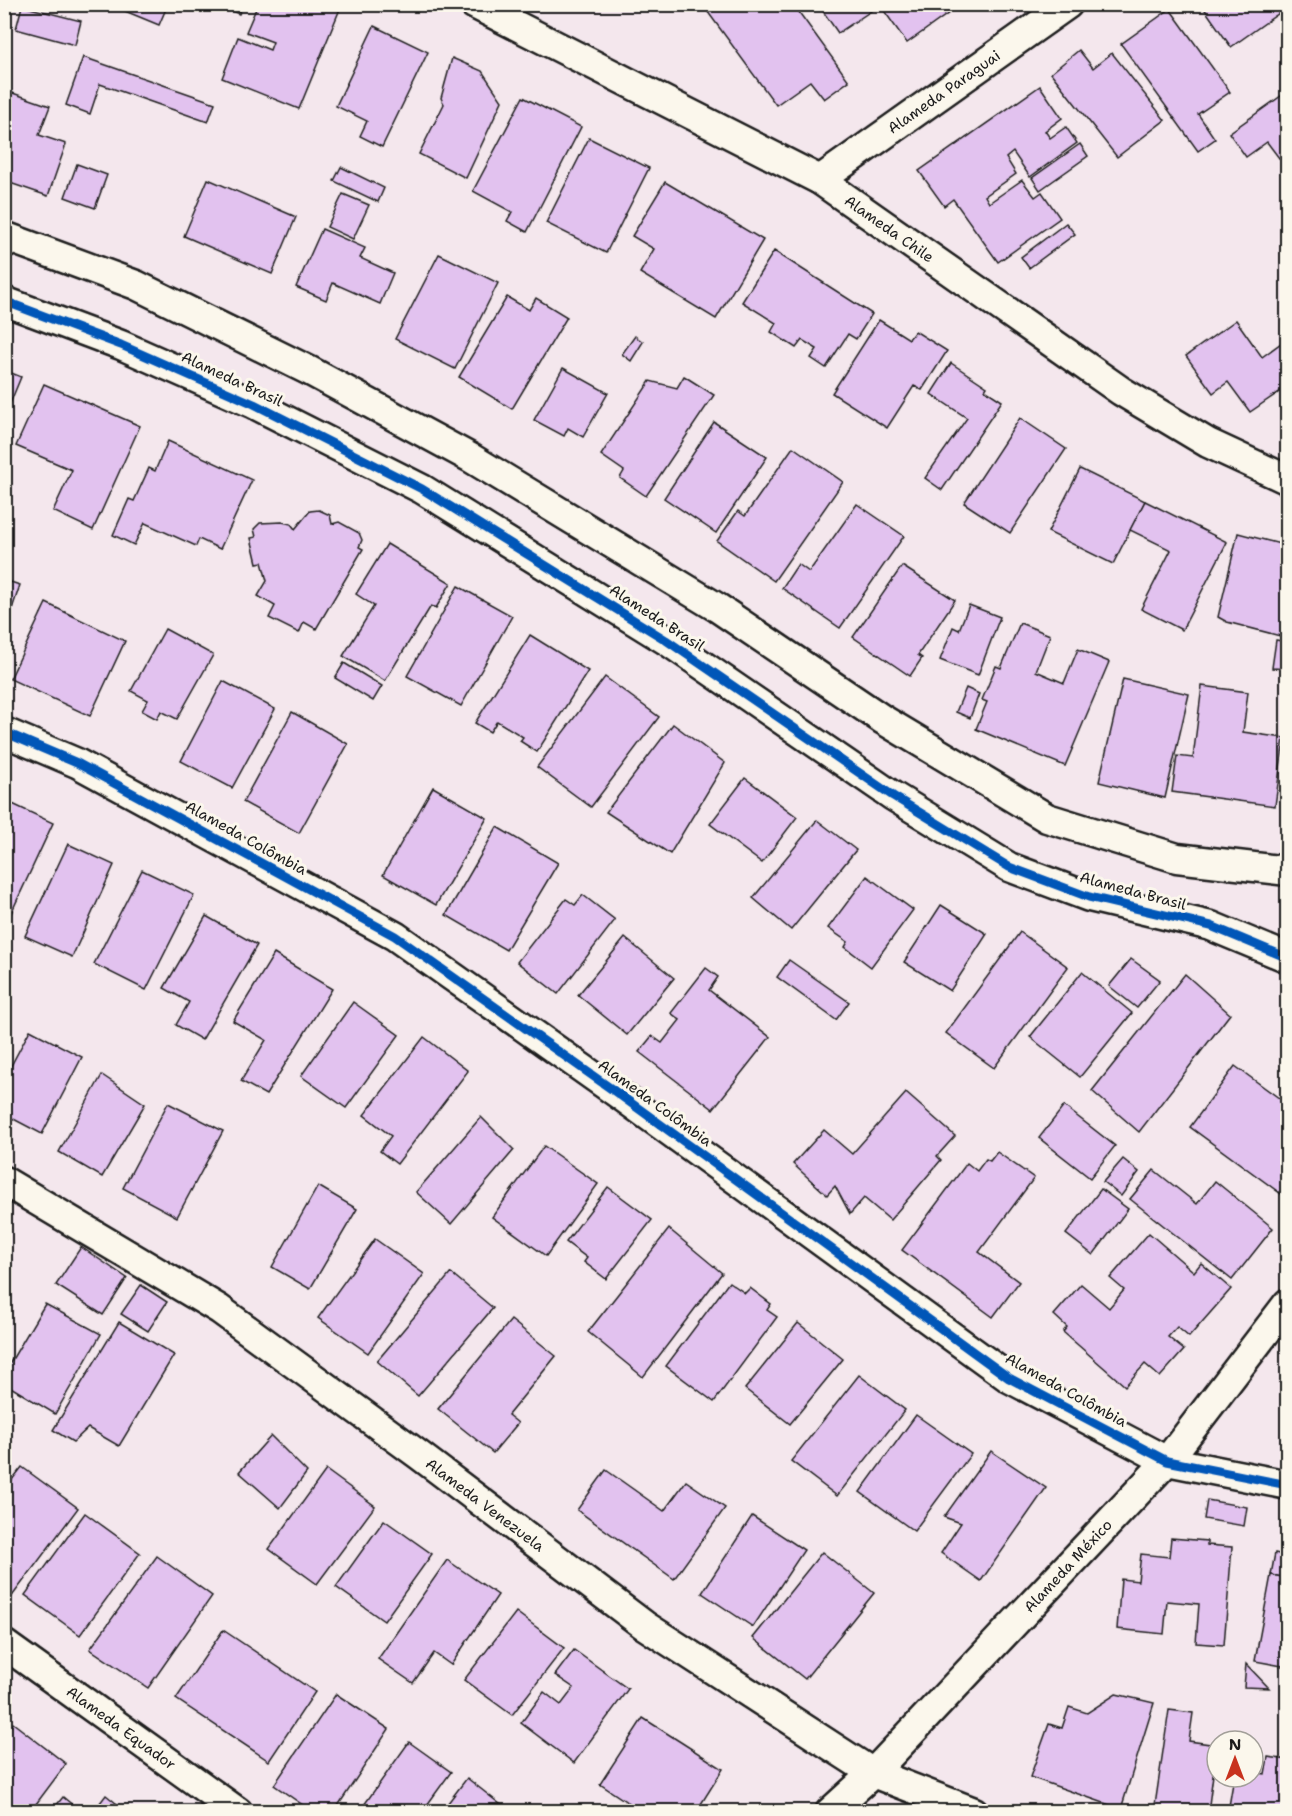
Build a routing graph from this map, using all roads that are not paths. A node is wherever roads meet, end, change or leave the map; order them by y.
1 (474, 4) edge
2 (1068, 4) edge
3 (820, 180) junction
4 (4, 236) edge
5 (4, 301) edge
6 (1287, 480) edge
7 (4, 732) edge
8 (1287, 871) edge
9 (1287, 958) edge
10 (4, 1181) edge
11 (1287, 1303) edge
12 (1167, 1461) junction
13 (1287, 1485) edge
14 (4, 1644) edge
15 (873, 1773) junction
16 (238, 1812) edge
17 (830, 1812) edge
18 (974, 1812) edge

1 - 3 street, Alameda Chile
2 - 3 street, Alameda Paraguai
3 - 6 street, Alameda Chile
4 - 8 street
5 - 9 street, Alameda Brasil
7 - 12 street, Alameda Colômbia
10 - 15 street, Alameda Venezuela
11 - 12 street, Alameda México
12 - 13 street, Alameda Colômbia
12 - 15 street, Alameda México
14 - 16 street, Alameda Equador
15 - 17 street, Alameda México
15 - 18 street, Alameda Venezuela

